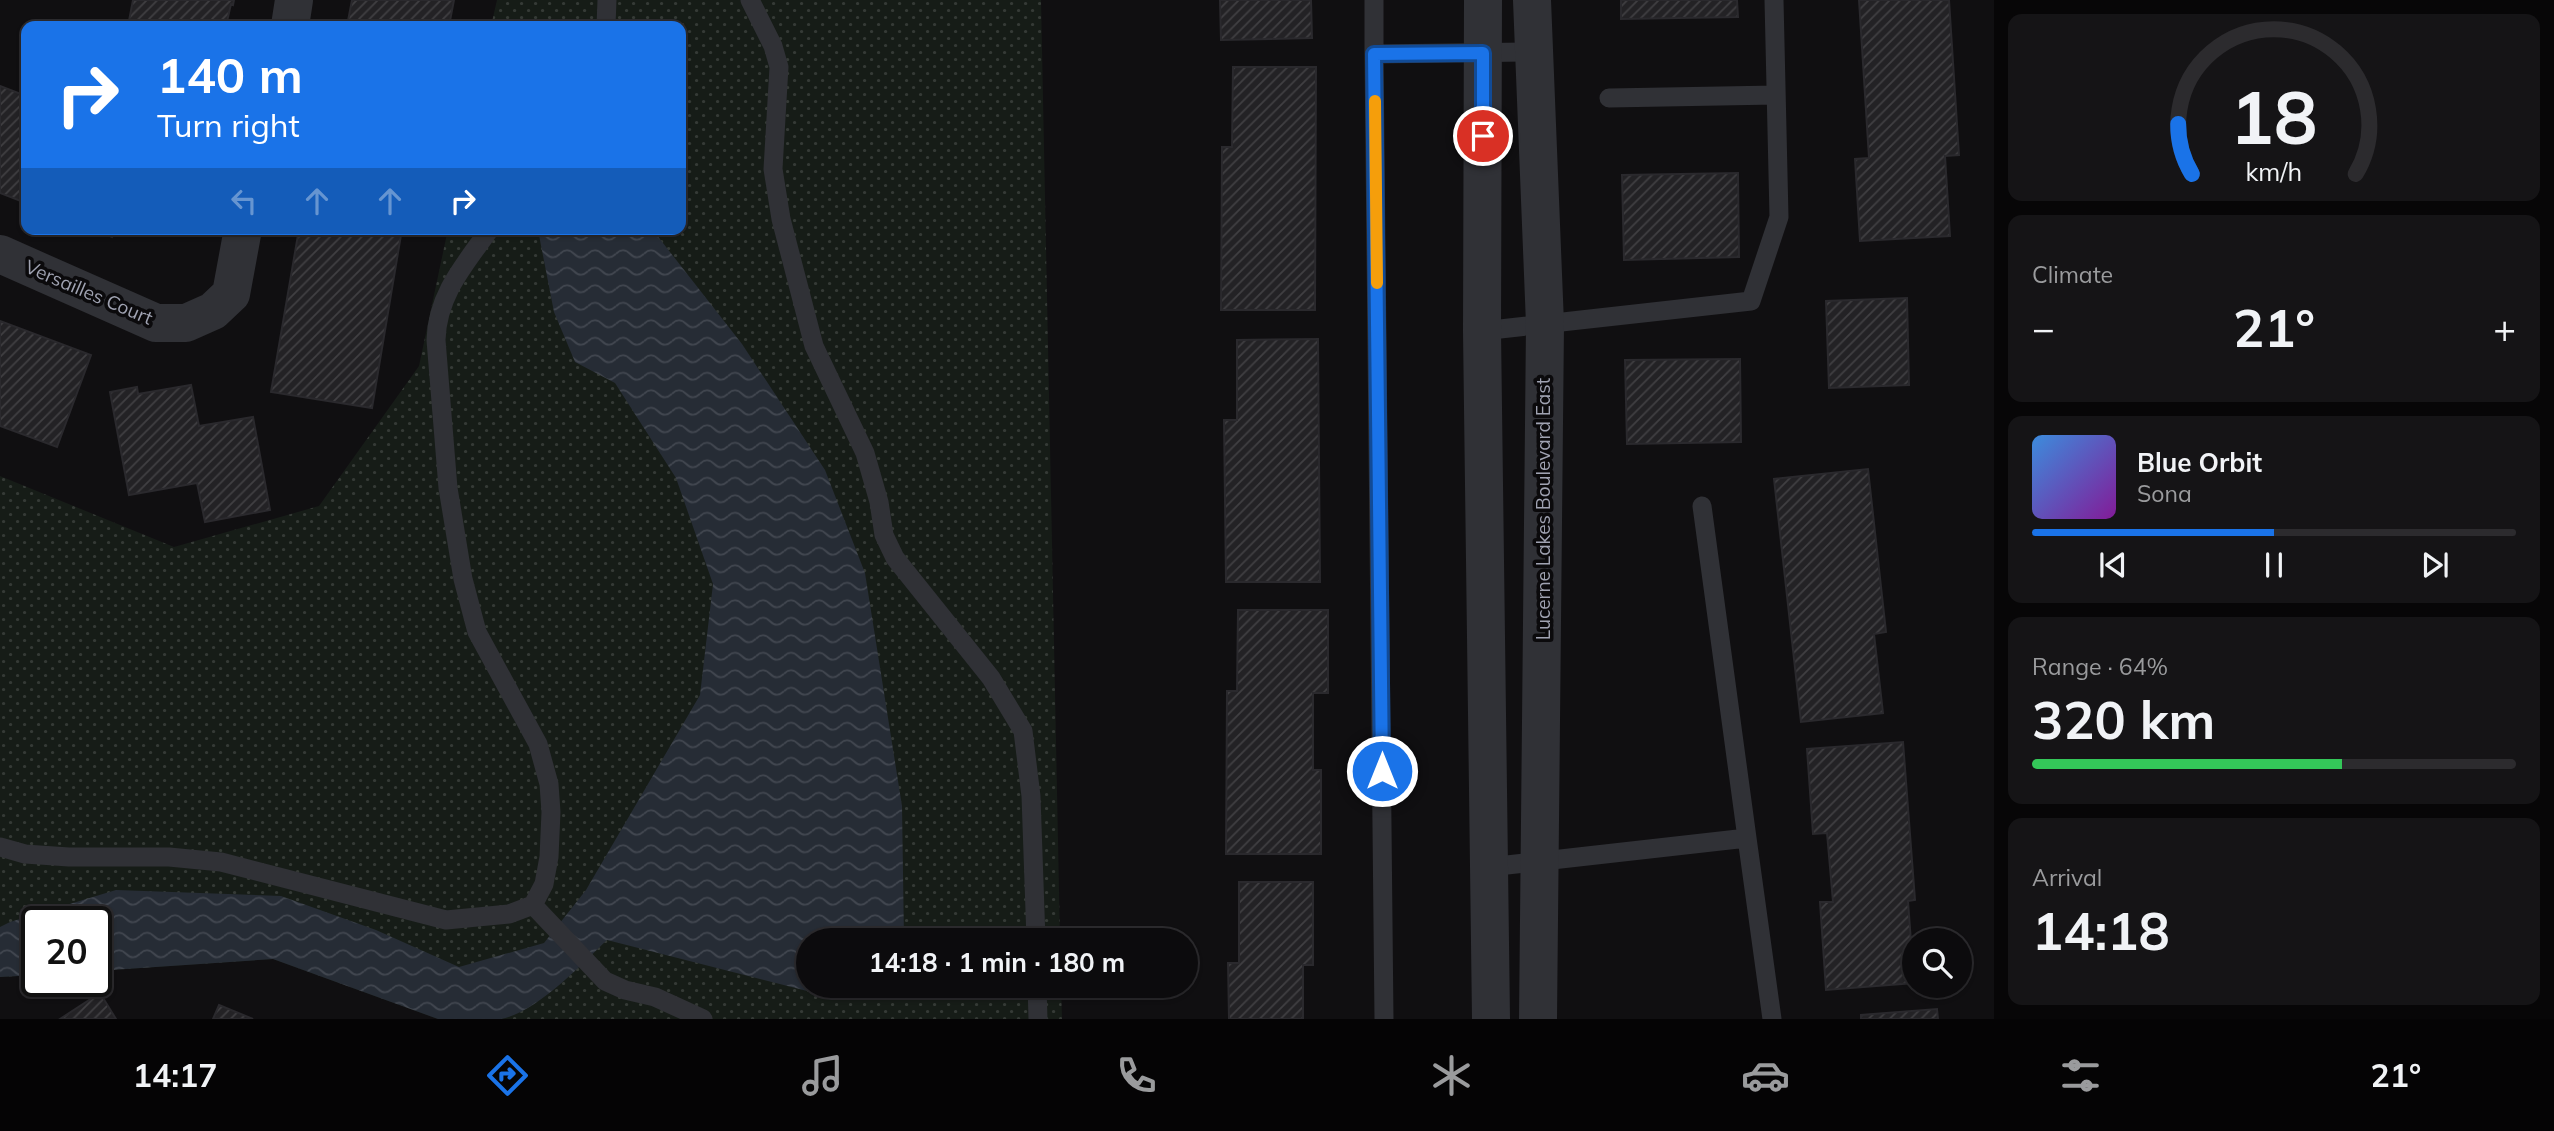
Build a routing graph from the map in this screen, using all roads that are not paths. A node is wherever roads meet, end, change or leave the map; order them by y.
1 (294, 0) edge
2 (607, 0) edge
3 (750, 0) edge
4 (1374, 0) edge
5 (1483, 0) edge
6 (1532, 0) edge
7 (1774, 0) edge
8 (291, 21) edge
9 (606, 21) edge
10 (1533, 52) junction
11 (1483, 53) junction
12 (1374, 54) junction
13 (1776, 95) junction
14 (1609, 98) dead end
15 (242, 235) edge
16 (486, 235) edge
17 (0, 254) edge
18 (1545, 324) junction
19 (1482, 331) junction
20 (1702, 506) dead end
21 (1747, 838) junction
22 (0, 847) edge
23 (1540, 861) junction
24 (1489, 867) junction
25 (533, 905) junction
26 (1036, 928) edge
27 (1037, 998) edge
28 (702, 1019) edge
29 (1038, 1019) edge
30 (1384, 1019) edge
31 (1490, 1019) edge
32 (1538, 1019) edge
33 (1772, 1019) edge

1 - 8 street
2 - 9 lane
3 - 26 lane
4 - 12 lane
5 - 11 street
6 - 10 street, Lucerne Lakes Boulevard East
7 - 13 lane
10 - 11 lane
10 - 18 street, Lucerne Lakes Boulevard East
11 - 12 lane
11 - 19 street
12 - 30 lane
13 - 14 lane
13 - 18 lane
15 - 17 street, Versailles Court
16 - 25 lane
18 - 19 lane
18 - 23 street, Lucerne Lakes Boulevard East
19 - 24 street
20 - 21 lane
21 - 23 lane
21 - 33 lane
22 - 25 lane
23 - 24 lane
23 - 32 street, Lucerne Lakes Boulevard East
24 - 31 street
25 - 28 lane
27 - 29 lane

